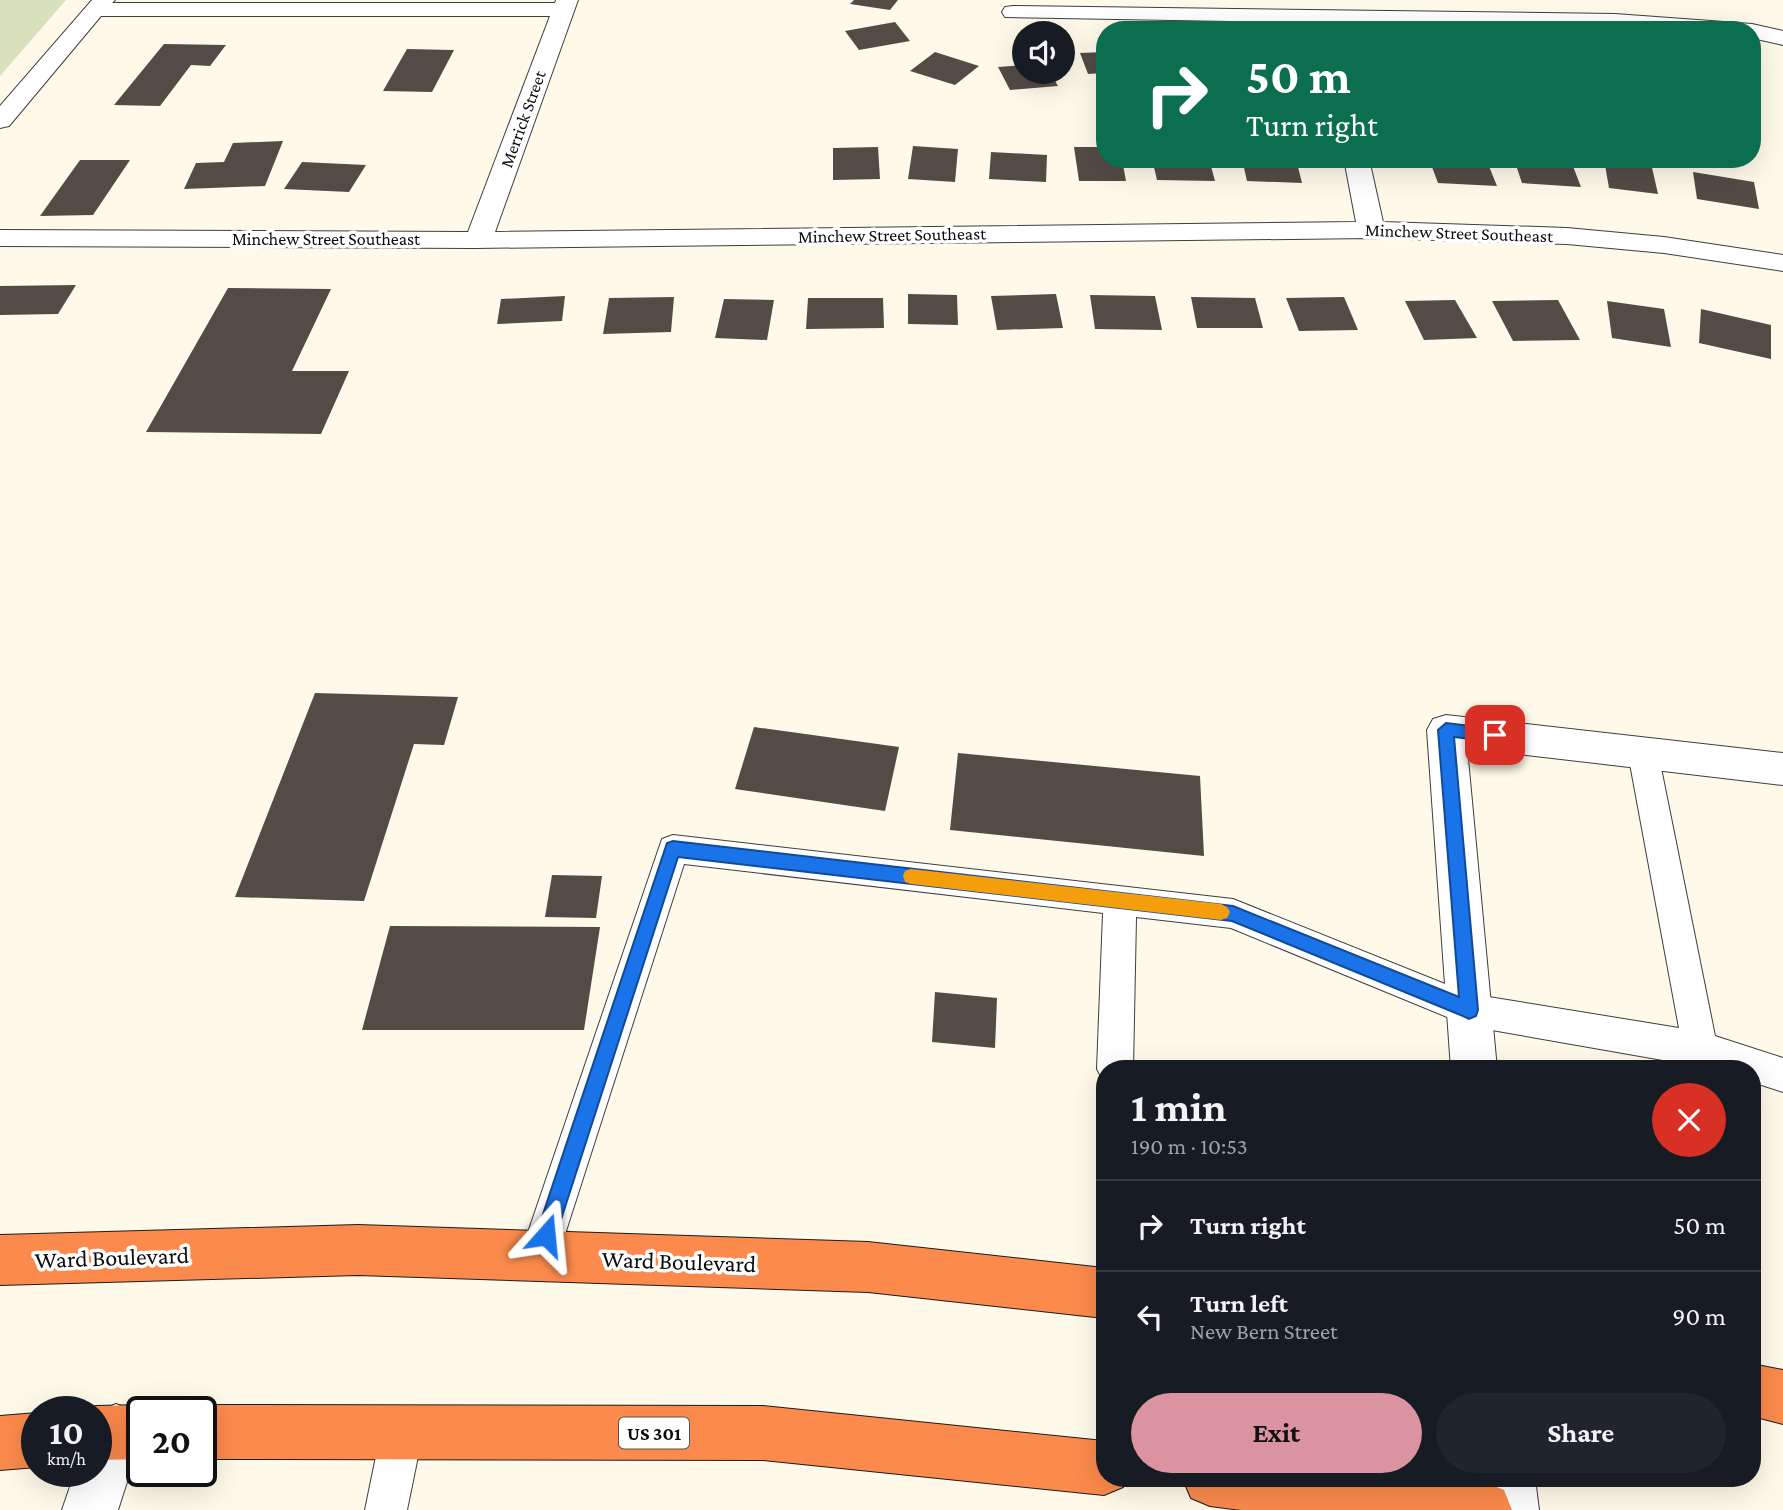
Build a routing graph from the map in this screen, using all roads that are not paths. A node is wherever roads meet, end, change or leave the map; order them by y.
1 (99, 5) edge
2 (565, 5) edge
3 (1013, 12) dead end
4 (1256, 21) edge
5 (1761, 33) edge
6 (1783, 38) edge
7 (0, 121) edge
8 (1358, 168) edge
9 (1371, 230) junction
10 (0, 238) edge
11 (479, 239) junction
12 (1783, 263) edge
13 (1643, 753) junction
14 (1783, 769) edge
15 (1120, 901) junction
16 (1469, 1010) junction
17 (1700, 1048) junction
18 (1115, 1060) edge
19 (1473, 1060) edge
20 (1738, 1060) edge
21 (1761, 1067) edge
22 (1783, 1074) edge
23 (539, 1256) junction
24 (0, 1260) edge
25 (1096, 1292) edge
26 (1761, 1392) edge
27 (1783, 1397) edge
28 (118, 1432) edge
29 (217, 1432) edge
30 (402, 1433) junction
31 (21, 1441) edge
32 (0, 1443) edge
33 (1096, 1467) edge
34 (1281, 1487) edge
35 (1509, 1487) edge
36 (90, 1510) edge
37 (386, 1510) edge
38 (1484, 1510) edge
39 (1511, 1510) edge

1 - 2 street
1 - 7 street
2 - 11 street, Merrick Street
3 - 4 street
5 - 6 street
8 - 9 street
9 - 11 street, Minchew Street Southeast
9 - 12 street, Minchew Street Southeast
10 - 11 street, Minchew Street Southeast
13 - 14 street
13 - 16 street
13 - 17 lane
15 - 16 lane
15 - 18 lane
15 - 23 lane
16 - 17 lane
16 - 19 street
17 - 20 lane
21 - 22 lane
23 - 24 highway, Ward Boulevard
23 - 25 highway, Ward Boulevard
26 - 27 highway
28 - 36 street
29 - 30 highway, US 301
30 - 33 highway, US 301
30 - 37 lane
31 - 32 highway
34 - 38 highway
35 - 39 street

